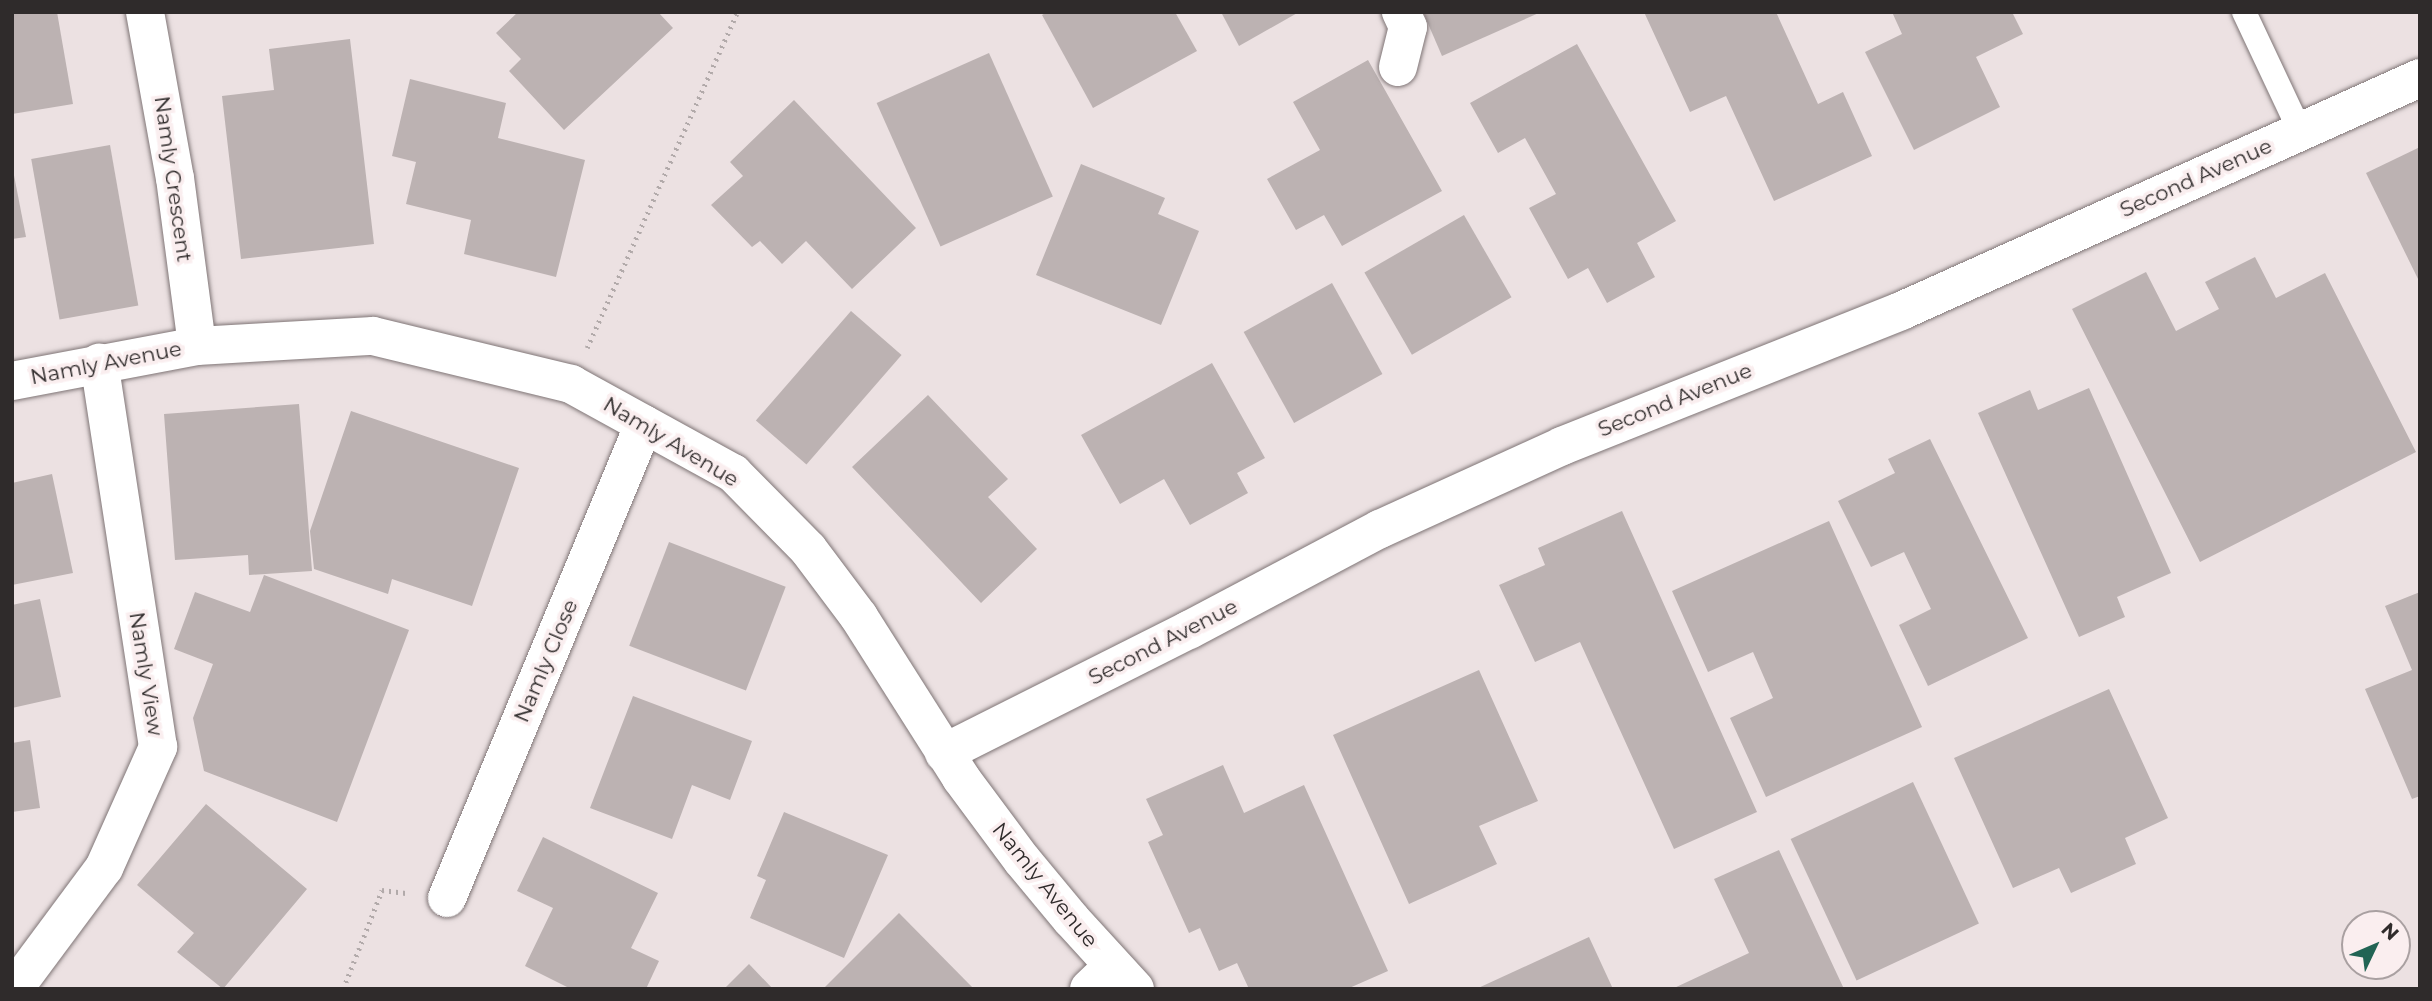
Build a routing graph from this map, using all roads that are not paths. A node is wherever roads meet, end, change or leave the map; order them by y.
1 (145, 12) edge
2 (1401, 12) edge
3 (2244, 12) edge
4 (1398, 68) dead end
5 (2420, 78) edge
6 (2300, 131) junction
7 (197, 346) junction
8 (99, 362) junction
9 (12, 381) edge
10 (644, 424) junction
11 (944, 753) junction
12 (447, 898) road end
13 (1112, 981) edge
14 (14, 989) edge

1 - 7 street, Namly Crescent
2 - 4 street
3 - 6 lane
5 - 6 street, Second Avenue
6 - 11 street, Second Avenue
7 - 8 street, Namly Avenue
7 - 10 street, Namly Avenue
8 - 9 street, Namly Avenue
8 - 14 street, Namly View
10 - 11 street, Namly Avenue
10 - 12 street, Namly Close
11 - 13 street, Namly Avenue

